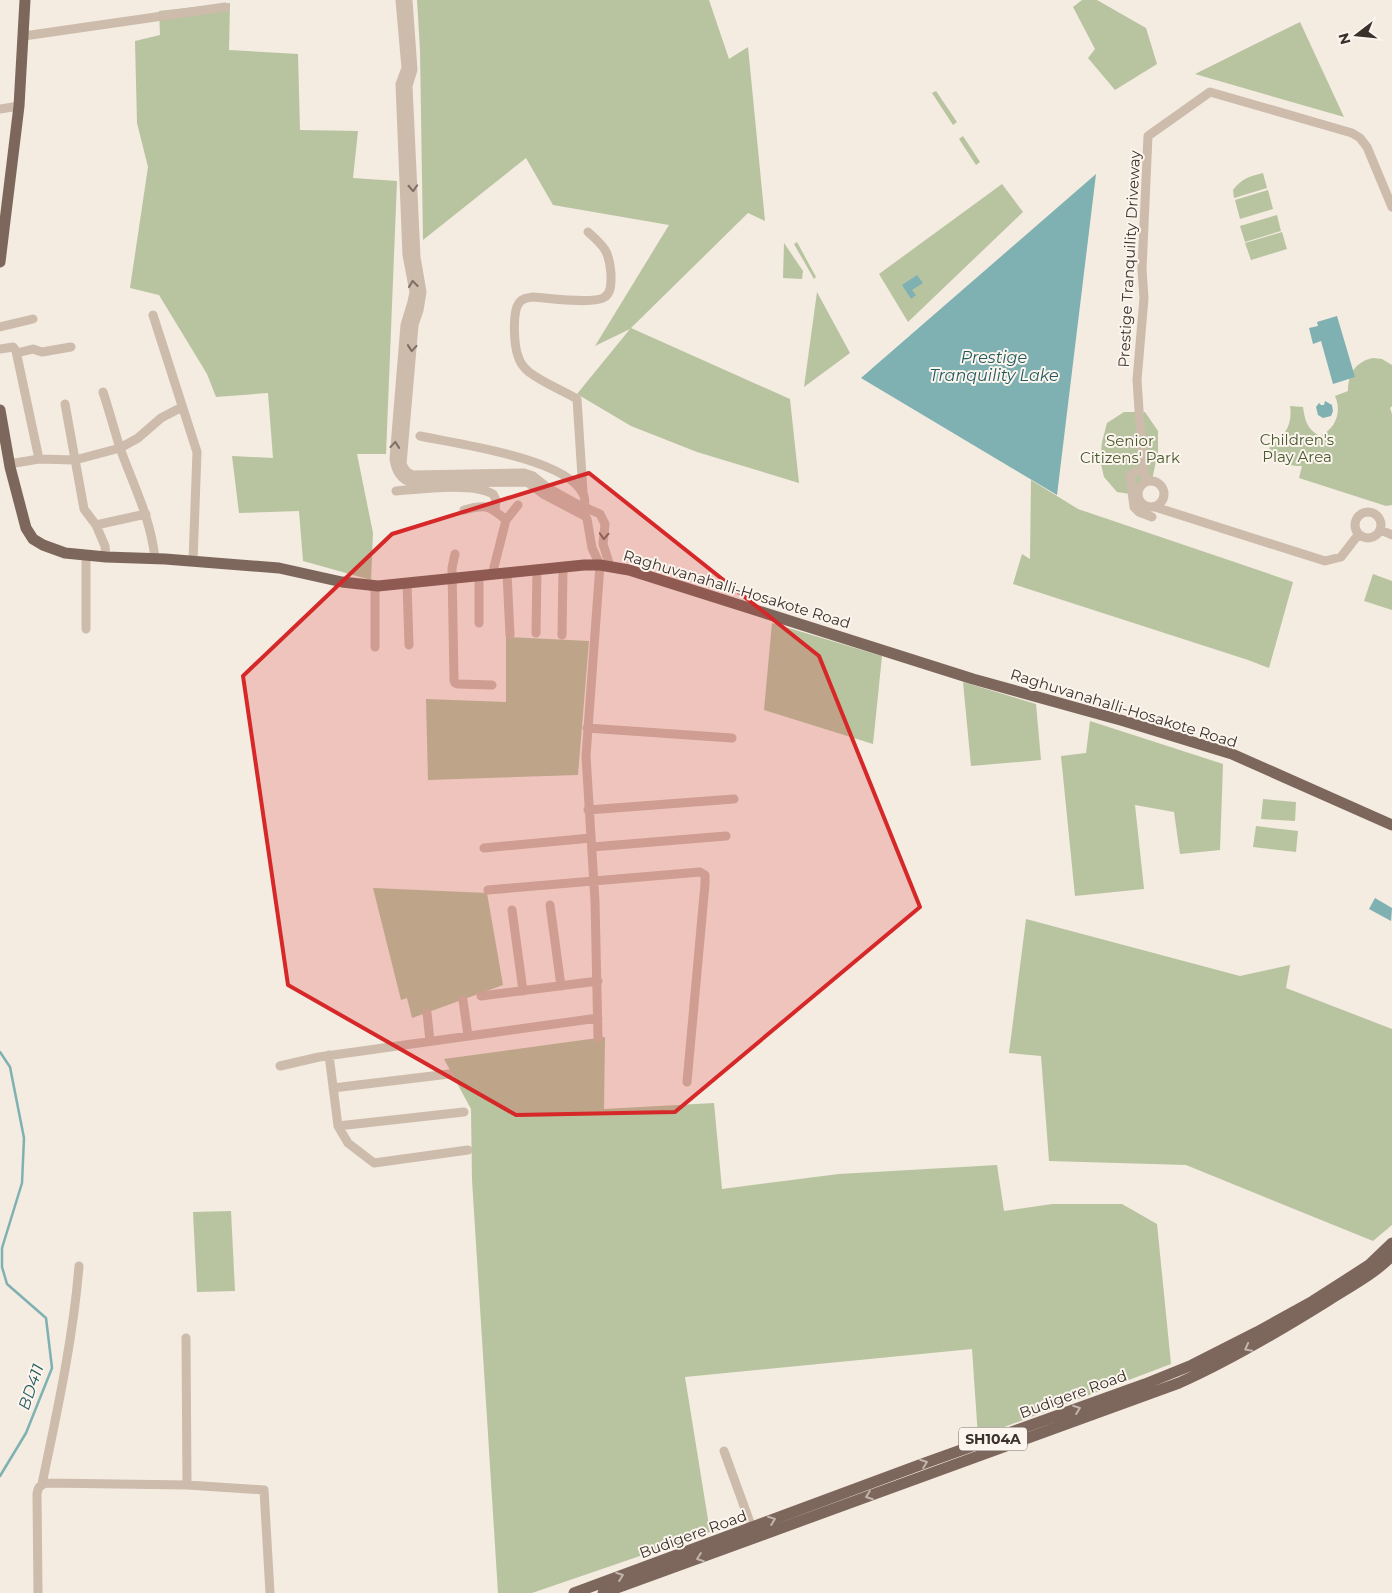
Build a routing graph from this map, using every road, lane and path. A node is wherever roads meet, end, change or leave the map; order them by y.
1 (25, 0) edge
2 (400, 0) edge
3 (408, 0) edge
4 (225, 7) dead end
5 (24, 36) junction
6 (19, 106) junction
7 (0, 109) edge
8 (408, 162) junction
9 (1392, 207) edge
10 (588, 232) dead end
11 (0, 262) edge
12 (153, 315) dead end
13 (33, 318) dead end
14 (0, 327) edge
15 (71, 347) dead end
16 (0, 349) edge
17 (17, 353) junction
18 (103, 392) dead end
19 (65, 404) dead end
20 (182, 408) junction
21 (0, 410) edge
22 (420, 436) dead end
23 (120, 448) junction
24 (39, 459) junction
25 (75, 460) junction
26 (5, 464) edge
27 (1143, 470) junction
28 (1147, 482) junction
29 (396, 491) dead end
30 (583, 492) junction
31 (518, 505) dead end
32 (1155, 507) junction
33 (464, 510) dead end
34 (495, 510) junction
35 (584, 511) junction
36 (146, 514) junction
37 (1152, 516) dead end
38 (506, 520) junction
39 (96, 525) junction
40 (1381, 530) junction
41 (1392, 534) edge
42 (1358, 535) junction
43 (455, 554) dead end
44 (86, 556) junction
45 (106, 557) junction
46 (155, 558) junction
47 (193, 561) junction
48 (605, 566) junction
49 (563, 567) junction
50 (537, 569) junction
51 (507, 573) junction
52 (492, 575) junction
53 (479, 576) junction
54 (452, 579) junction
55 (407, 583) junction
56 (374, 585) junction
57 (479, 623) dead end
58 (86, 629) dead end
59 (536, 634) dead end
60 (510, 635) dead end
61 (562, 635) dead end
62 (409, 645) dead end
63 (375, 647) dead end
64 (492, 684) dead end
65 (587, 728) junction
66 (732, 738) dead end
67 (734, 799) dead end
68 (588, 810) junction
69 (1392, 825) edge
70 (726, 836) dead end
71 (592, 842) junction
72 (484, 848) dead end
73 (594, 880) junction
74 (488, 890) dead end
75 (550, 905) dead end
76 (512, 910) dead end
77 (598, 981) junction
78 (561, 986) junction
79 (523, 991) junction
80 (481, 996) dead end
81 (463, 1000) dead end
82 (427, 1013) dead end
83 (598, 1018) junction
84 (468, 1036) junction
85 (598, 1038) dead end
86 (430, 1041) junction
87 (329, 1055) junction
88 (280, 1066) dead end
89 (448, 1074) dead end
90 (687, 1082) dead end
91 (333, 1088) junction
92 (464, 1112) dead end
93 (338, 1126) junction
94 (468, 1150) dead end
95 (1392, 1243) edge
96 (1392, 1256) edge
97 (78, 1266) dead end
98 (186, 1338) dead end
99 (724, 1451) dead end
100 (42, 1484) junction
101 (187, 1485) junction
102 (752, 1528) junction
103 (725, 1543) junction
104 (38, 1593) edge
105 (270, 1593) edge
106 (574, 1593) edge
107 (603, 1593) edge

1 - 5 main road
2 - 8 street
3 - 8 street
4 - 5 street
5 - 6 main road
6 - 7 street
6 - 11 main road
8 - 35 street
9 - 27 street, Prestige Tranquility Driveway
10 - 30 street
12 - 20 street
13 - 14 street
15 - 17 street
16 - 17 street
17 - 24 street
18 - 23 street
19 - 25 street
20 - 23 street
20 - 47 street
21 - 26 main road, Raghuvanahalli-Hosakote Road
22 - 30 street
23 - 25 street
23 - 36 street
24 - 25 street
24 - 26 street
25 - 39 street
26 - 44 main road, Raghuvanahalli-Hosakote Road
27 - 28 street, Prestige Tranquility Driveway
27 - 37 street
28 - 32 street
28 - 32 street
29 - 34 street
30 - 35 street
31 - 38 street
32 - 42 street
33 - 34 street
34 - 38 street
35 - 48 street
35 -> 48 street
36 - 39 street
36 - 46 street
38 - 52 street
39 - 45 street
40 - 41 street
40 - 42 street
40 - 42 street
43 - 54 street
44 - 45 main road, Raghuvanahalli-Hosakote Road
44 - 58 street
45 - 46 main road, Raghuvanahalli-Hosakote Road
46 - 47 main road, Raghuvanahalli-Hosakote Road
47 - 56 main road, Raghuvanahalli-Hosakote Road
48 - 49 main road, Raghuvanahalli-Hosakote Road
48 - 65 street
48 - 69 main road, Raghuvanahalli-Hosakote Road
49 - 50 main road, Raghuvanahalli-Hosakote Road
49 - 61 street
50 - 51 main road, Raghuvanahalli-Hosakote Road
50 - 59 street
51 - 52 main road, Raghuvanahalli-Hosakote Road
51 - 60 street
52 - 53 main road, Raghuvanahalli-Hosakote Road
53 - 54 main road, Raghuvanahalli-Hosakote Road
53 - 57 street
54 - 55 main road, Raghuvanahalli-Hosakote Road
54 - 64 street
55 - 56 main road, Raghuvanahalli-Hosakote Road
55 - 62 street
56 - 63 street
65 - 66 street
65 - 68 street
67 - 68 street
68 - 71 street
70 - 71 street
71 - 72 street
71 - 73 street
73 - 74 street
73 - 77 street
73 - 90 street
75 - 78 street
76 - 79 street
77 - 78 street
77 - 83 street
78 - 79 street
79 - 80 street
81 - 84 street
82 - 86 street
83 - 84 street
83 - 85 street
84 - 86 street
86 - 87 street
87 - 88 street
87 - 91 street
89 - 91 street
91 - 93 street
92 - 93 street
93 - 94 street
102 -> 95 main road, Budigere Road / SH104A
96 -> 103 main road, Budigere Road / SH104A
97 - 100 street
98 - 101 street
99 - 102 street
100 - 101 street
100 - 104 street
101 - 105 street
102 - 103 main road, Budigere Road / SH104A
106 -> 103 main road, Budigere Road / SH104A
103 -> 107 main road, Budigere Road / SH104A

